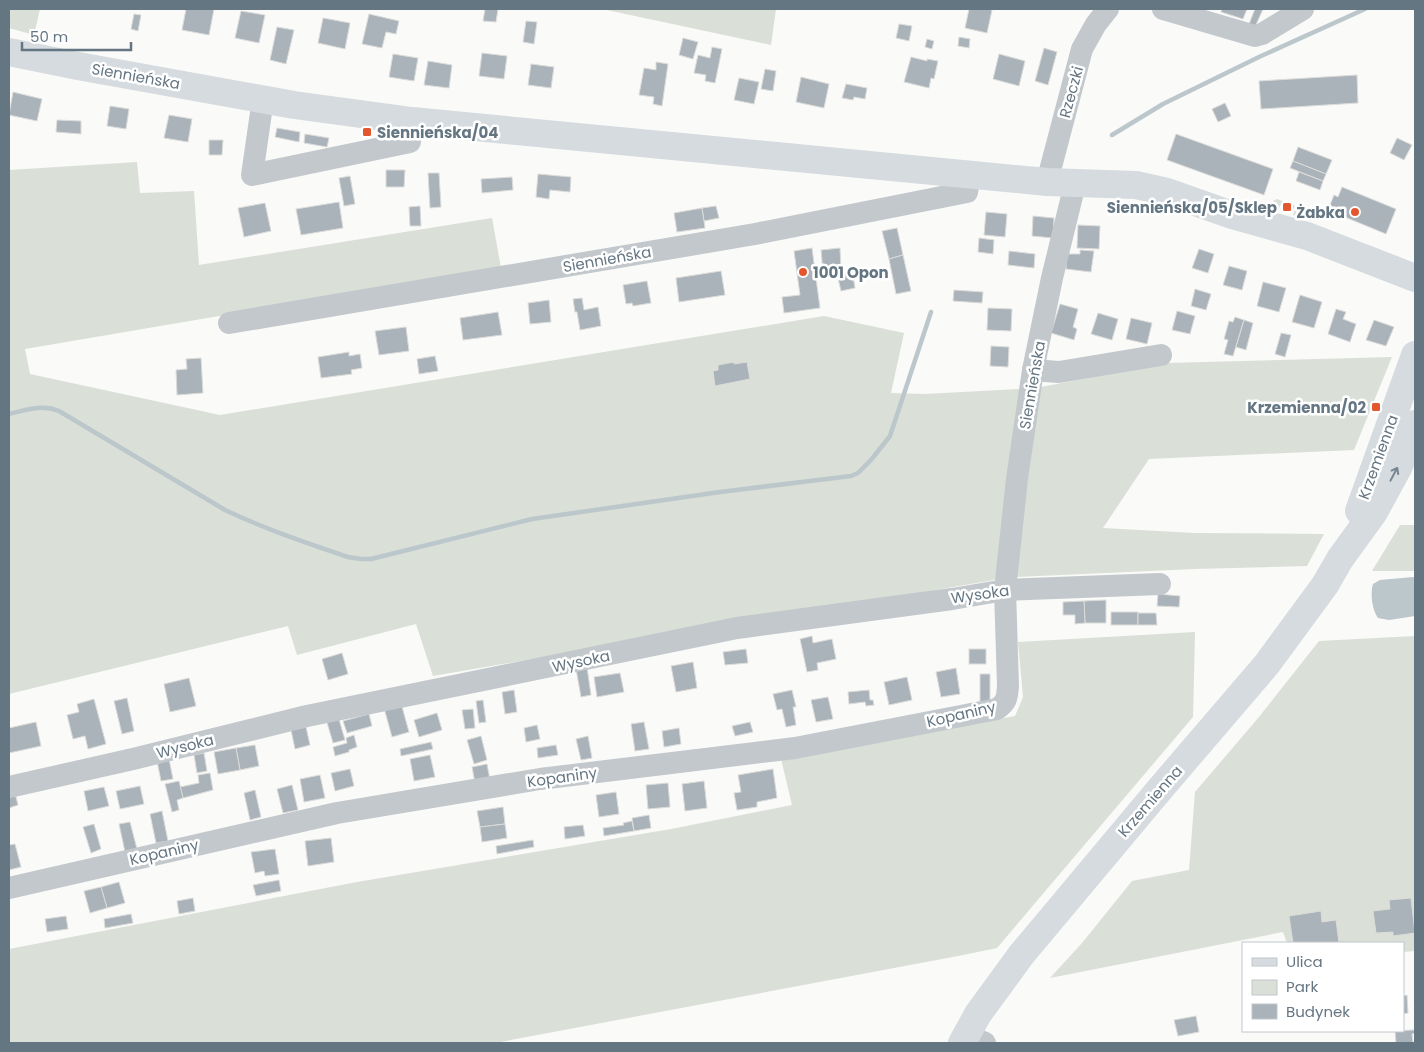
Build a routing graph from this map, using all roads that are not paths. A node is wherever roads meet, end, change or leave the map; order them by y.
1 (1108, 9) edge
2 (1163, 9) edge
3 (1303, 9) edge
4 (9, 52) edge
5 (263, 99) junction
6 (412, 121) junction
7 (970, 175) junction
8 (1047, 182) junction
9 (1075, 184) junction
10 (1415, 278) edge
11 (1415, 297) edge
12 (229, 323) dead end
13 (1161, 355) dead end
14 (1415, 355) edge
15 (1033, 370) junction
16 (1415, 424) edge
17 (1340, 559) junction
18 (1160, 584) dead end
19 (1005, 590) junction
20 (9, 787) edge
21 (9, 888) edge
22 (971, 1041) edge

1 - 8 street, Rzeczki
2 - 3 street
4 - 5 main road, Siennieńska
5 - 6 main road, Siennieńska
5 - 6 street
6 - 7 main road, Siennieńska
7 - 8 main road, Siennieńska
7 - 12 street, Siennieńska
8 - 9 main road, Siennieńska
9 - 10 main road, Siennieńska
9 - 11 main road, Siennieńska
9 - 15 street, Siennieńska
13 - 15 street
14 - 17 main road, Krzemienna
15 - 19 street, Siennieńska
17 -> 16 main road, Krzemienna
17 - 22 main road, Krzemienna
18 - 19 street, Wysoka
19 - 20 street, Wysoka
19 - 21 street, Kopaniny

